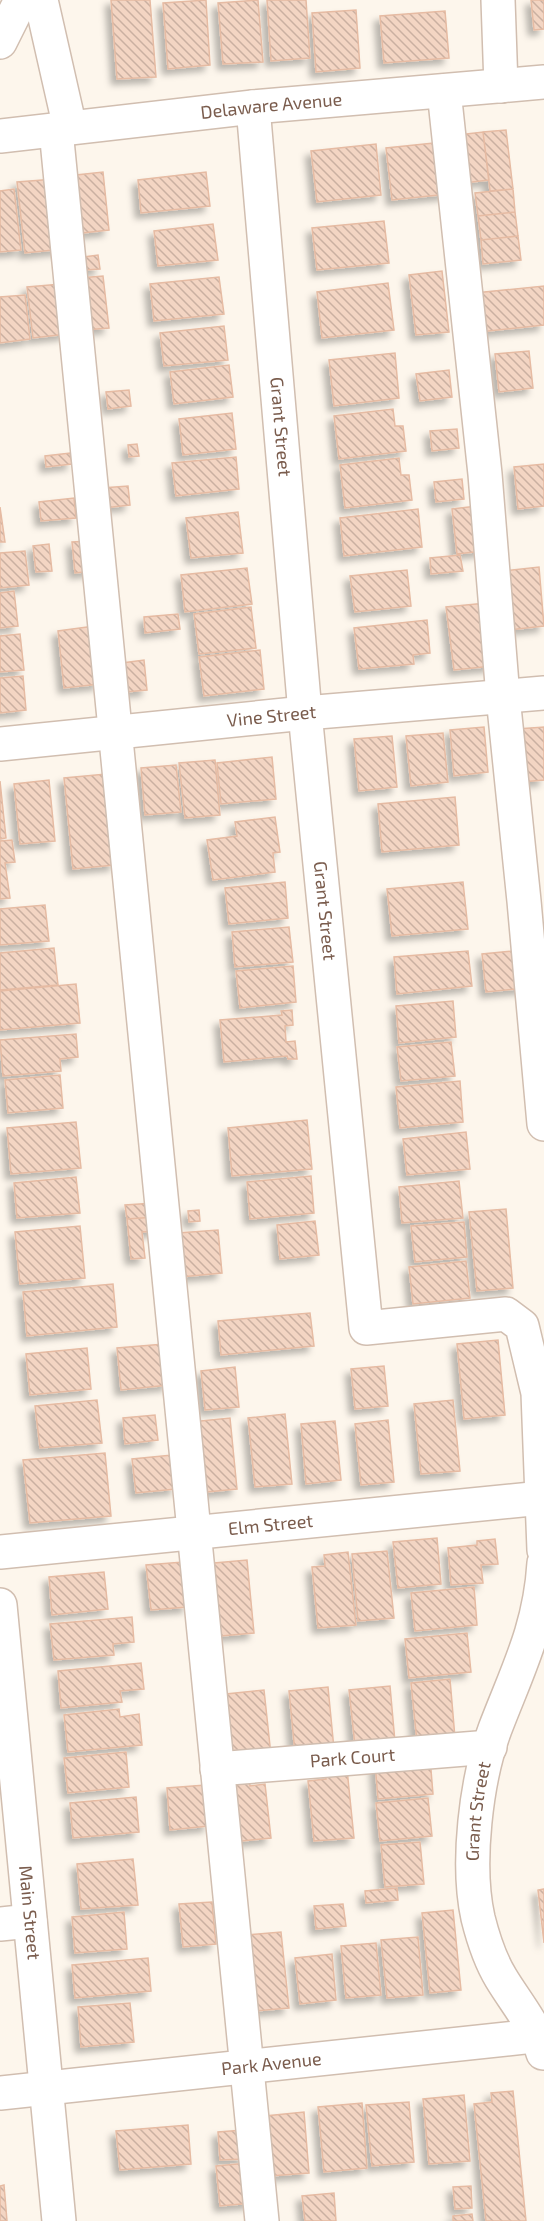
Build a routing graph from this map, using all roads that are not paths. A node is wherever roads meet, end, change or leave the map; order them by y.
1 (21, 0) edge
2 (41, 0) edge
3 (498, 0) edge
4 (0, 42) edge
5 (544, 82) edge
6 (501, 86) junction
7 (444, 91) junction
8 (253, 107) junction
9 (63, 129) junction
10 (0, 136) edge
11 (544, 693) edge
12 (503, 697) junction
13 (305, 713) junction
14 (116, 732) junction
15 (0, 744) edge
16 (544, 1124) edge
17 (542, 1384) edge
18 (542, 1498) junction
19 (193, 1533) junction
20 (544, 1550) edge
21 (0, 1552) edge
22 (544, 1563) edge
23 (0, 1605) edge
24 (490, 1747) junction
25 (217, 1769) junction
26 (15, 1923) edge
27 (542, 2042) edge
28 (248, 2067) junction
29 (45, 2089) junction
30 (0, 2093) edge
31 (59, 2221) edge
32 (262, 2221) edge

1 - 4 street
2 - 9 street
3 - 6 street
5 - 6 street, Delaware Avenue
6 - 7 street, Delaware Avenue
7 - 8 street, Delaware Avenue
7 - 12 street
8 - 9 street, Delaware Avenue
8 - 13 street, Grant Street
9 - 10 street, Delaware Avenue
9 - 14 street
11 - 12 street, Vine Street
12 - 13 street, Vine Street
12 - 16 street
13 - 14 street, Vine Street
13 - 17 street, Grant Street
14 - 15 street, Vine Street
14 - 19 street
17 - 18 street, Grant Street
18 - 19 street, Elm Street
18 - 20 street, Grant Street
19 - 21 street, Elm Street
19 - 25 street
22 - 24 street, Grant Street
23 - 26 street, Main Street
24 - 25 street, Park Court
24 - 27 street, Grant Street
25 - 28 street
26 - 29 street, Main Street
27 - 28 street, Park Avenue
28 - 29 street, Park Avenue
28 - 32 street
29 - 30 street, Park Avenue
29 - 31 street, Main Street

